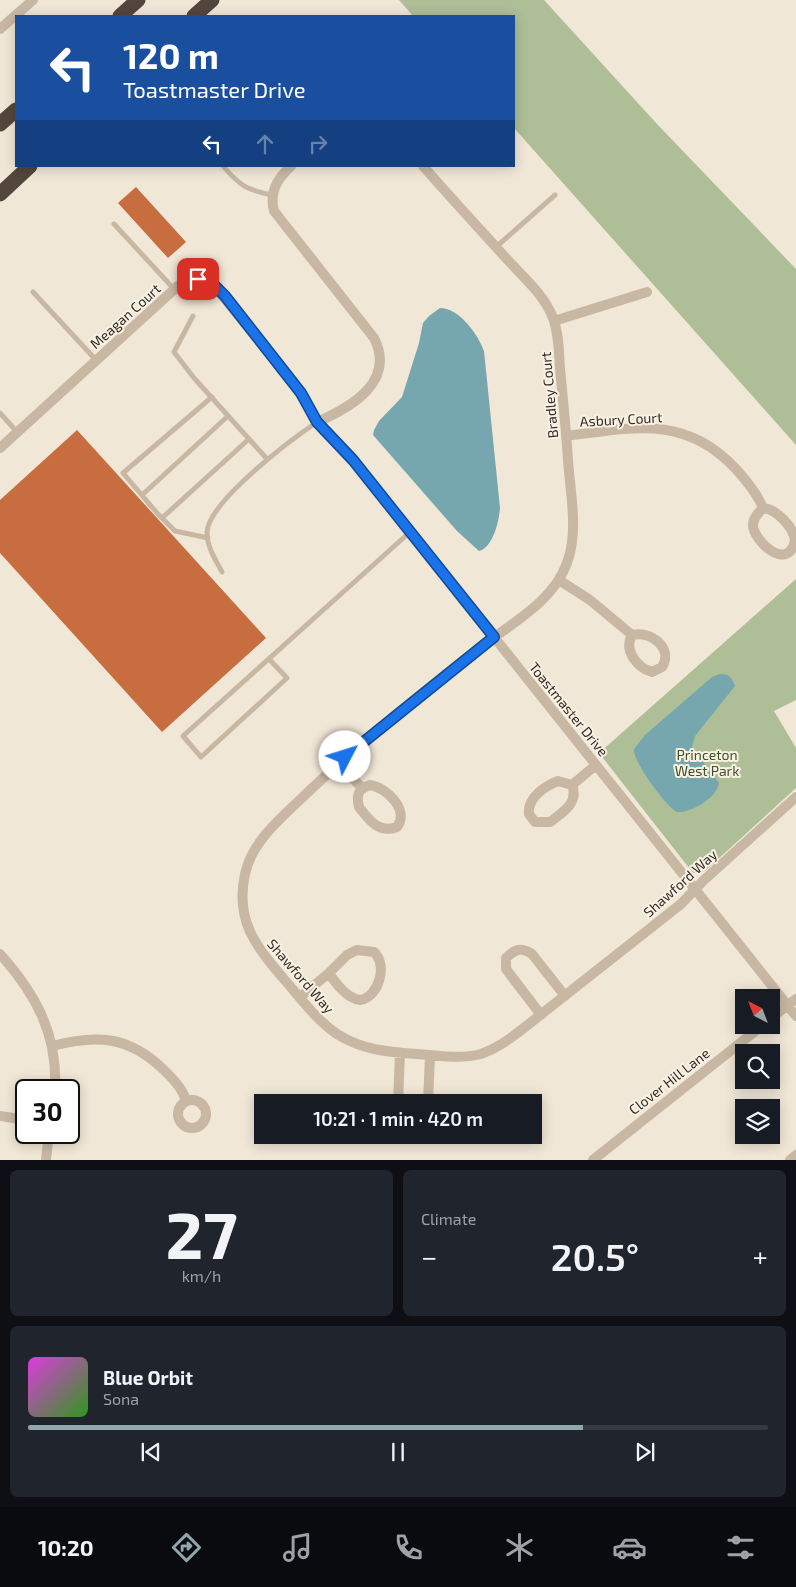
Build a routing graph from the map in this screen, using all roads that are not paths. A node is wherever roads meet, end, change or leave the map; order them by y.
1 (33, 0) edge
2 (138, 0) edge
3 (212, 0) edge
4 (16, 15) edge
5 (121, 15) edge
6 (195, 15) edge
7 (15, 16) edge
8 (0, 29) edge
9 (15, 111) edge
10 (0, 124) edge
11 (29, 167) edge
12 (224, 167) edge
13 (290, 167) edge
14 (425, 167) edge
15 (0, 194) edge
16 (272, 195) junction
17 (555, 196) dead end
18 (114, 224) dead end
19 (496, 247) junction
20 (174, 289) junction
21 (33, 292) dead end
22 (647, 292) dead end
23 (193, 316) dead end
24 (554, 321) junction
25 (96, 360) junction
26 (212, 398) junction
27 (0, 413) edge
28 (228, 416) junction
29 (317, 422) junction
30 (18, 432) junction
31 (566, 436) junction
32 (249, 439) junction
33 (0, 448) edge
34 (267, 459) junction
35 (142, 495) junction
36 (763, 508) junction
37 (162, 518) junction
38 (410, 532) junction
39 (208, 538) junction
40 (222, 572) dead end
41 (559, 580) junction
42 (632, 636) dead end
43 (494, 637) junction
44 (269, 659) junction
45 (338, 763) junction
46 (596, 765) junction
47 (572, 784) junction
48 (362, 788) junction
49 (796, 797) edge
50 (695, 889) junction
51 (0, 954) edge
52 (330, 973) junction
53 (565, 996) junction
54 (300, 997) junction
55 (792, 1002) edge
56 (780, 1011) edge
57 (541, 1015) junction
58 (796, 1016) edge
59 (752, 1034) edge
60 (52, 1046) junction
61 (400, 1054) junction
62 (430, 1056) junction
63 (55, 1079) edge
64 (398, 1094) edge
65 (428, 1094) edge
66 (186, 1101) dead end
67 (0, 1116) edge
68 (15, 1118) edge
69 (48, 1144) edge
70 (796, 1155) edge
71 (46, 1160) edge
72 (593, 1160) edge
73 (790, 1160) edge

1 - 4 street
2 - 5 highway
3 - 6 highway
7 - 8 street
9 - 10 highway
11 - 15 highway
12 - 16 lane
13 - 16 street
14 - 19 street, Bradley Court
16 - 29 street
17 - 19 lane
18 - 20 lane
19 - 24 street, Bradley Court
20 - 25 street, Meagan Court
20 - 29 street, Meagan Court
21 - 25 lane
22 - 24 street
23 - 26 lane
24 - 31 street, Bradley Court
25 - 30 street, Meagan Court
26 - 28 lane
26 - 35 lane
27 - 30 lane
28 - 32 lane
28 - 35 lane
29 - 34 lane
29 - 38 street, Toastmaster Drive
30 - 33 street, Meagan Court
31 - 36 street, Asbury Court
31 - 41 street, Bradley Court
32 - 34 lane
32 - 37 lane
34 - 39 lane
35 - 37 lane
36 - 36 street, Asbury Court
37 - 39 lane
38 - 43 street, Toastmaster Drive
38 - 44 lane
39 - 40 lane
41 - 42 street
41 - 43 street, Bradley Court
43 - 45 street, Shawford Way
43 - 46 street, Toastmaster Drive
44 - 44 lane
45 - 48 street
45 - 54 street, Shawford Way
46 - 47 street
46 - 50 street, Toastmaster Drive
47 - 47 street
48 - 48 street
49 - 50 street, Shawford Way
50 - 53 street, Shawford Way
50 - 55 street, Toastmaster Drive
51 - 60 street
52 - 52 street
52 - 54 street
53 - 57 street, Shawford Way
53 - 57 street
54 - 61 street, Shawford Way
55 - 56 street
55 - 58 street, Toastmaster Drive
57 - 62 street, Shawford Way
59 - 72 street, Clover Hill Lane
60 - 63 street
60 - 66 street
61 - 62 street, Shawford Way
61 - 64 street
62 - 65 street
67 - 68 street
69 - 71 street
70 - 73 street

